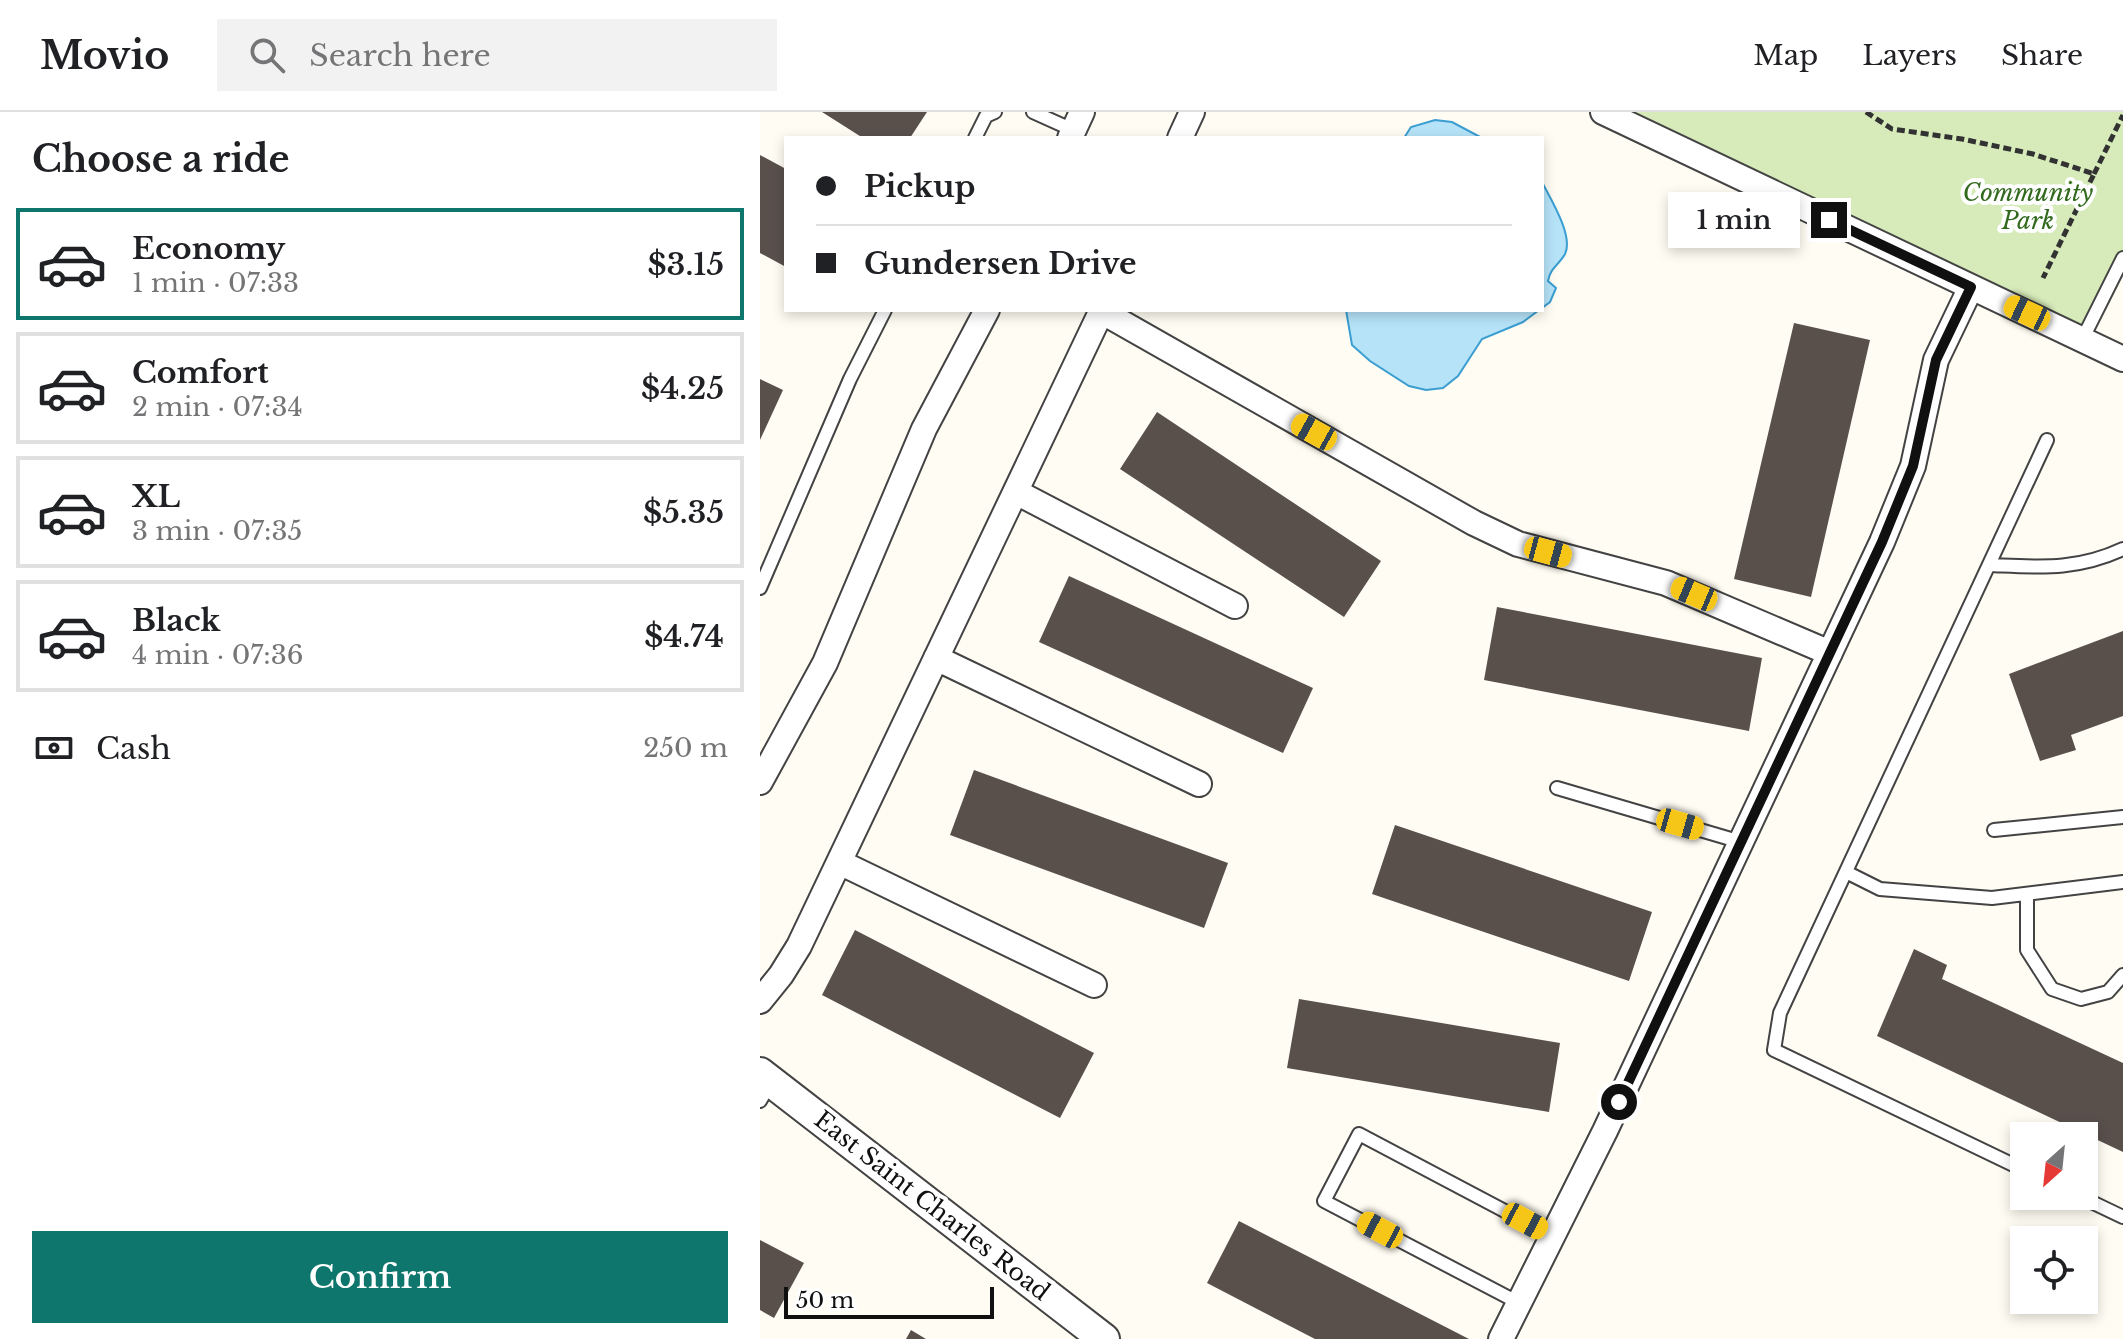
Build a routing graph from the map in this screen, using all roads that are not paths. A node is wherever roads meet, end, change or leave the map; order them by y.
1 (995, 112) edge
2 (1033, 112) edge
3 (1192, 112) edge
4 (1603, 112) edge
5 (1075, 127) edge
6 (976, 136) edge
7 (1181, 136) edge
8 (2123, 258) edge
9 (1971, 287) junction
10 (884, 312) edge
11 (986, 312) edge
12 (1102, 312) edge
13 (1104, 312) edge
14 (2082, 340) junction
15 (2123, 359) edge
16 (2047, 440) dead end
17 (1016, 492) junction
18 (2123, 549) edge
19 (1989, 565) junction
20 (760, 588) edge
21 (1235, 606) dead end
22 (1830, 653) junction
23 (936, 658) junction
24 (760, 782) edge
25 (1199, 784) dead end
26 (1557, 788) dead end
27 (2123, 817) edge
28 (1994, 830) dead end
29 (1741, 842) junction
30 (839, 862) junction
31 (1846, 872) junction
32 (2123, 882) edge
33 (2027, 894) junction
34 (2123, 975) edge
35 (1094, 985) dead end
36 (760, 1001) edge
37 (764, 1085) edge
38 (2010, 1163) edge
39 (2098, 1205) edge
40 (2123, 1217) edge
41 (1552, 1236) junction
42 (1519, 1303) junction
43 (1104, 1339) edge
44 (1501, 1339) edge

1 - 6 lane
2 - 5 lane
3 - 7 street
4 - 9 street
8 - 14 lane
9 - 14 street
9 - 22 street
10 - 20 lane
11 - 24 street
12 - 17 street
13 - 22 street
14 - 15 street
16 - 19 lane
17 - 21 street
17 - 23 street
18 - 19 lane
19 - 31 lane
22 - 29 street
23 - 25 street
23 - 30 street
26 - 29 lane
27 - 28 lane
29 - 41 street
30 - 35 street
30 - 36 street
31 - 33 lane
31 - 38 lane
32 - 33 lane
33 - 34 lane
37 - 43 street, East Saint Charles Road
39 - 40 lane
41 - 42 street
41 - 42 lane
42 - 44 street

